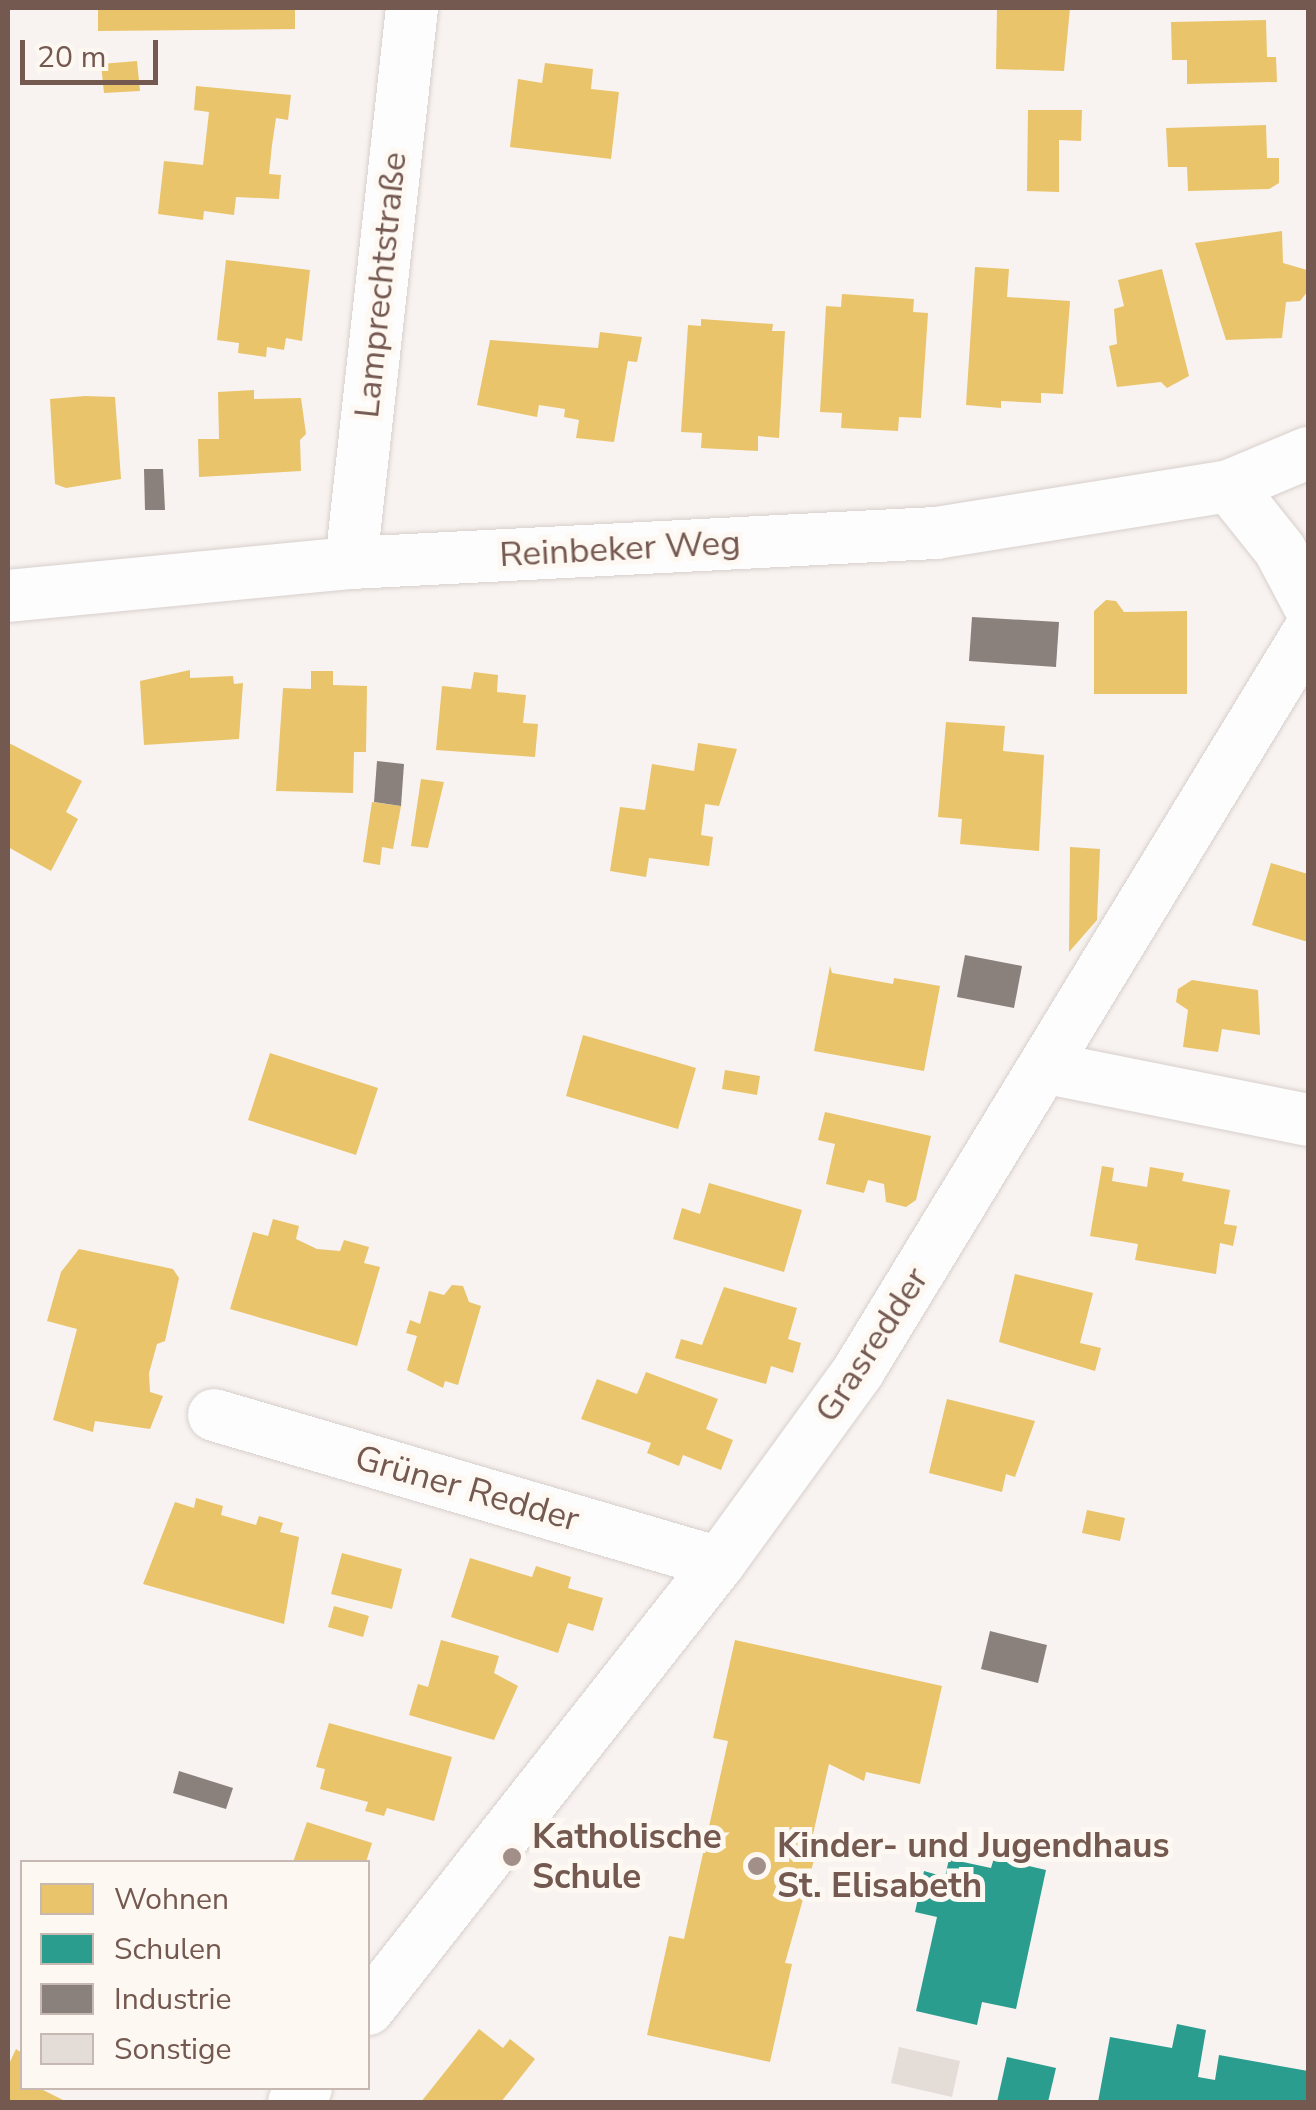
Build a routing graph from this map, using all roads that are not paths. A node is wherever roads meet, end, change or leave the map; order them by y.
1 (412, 8) edge
2 (1308, 452) edge
3 (1230, 486) junction
4 (351, 563) junction
5 (8, 596) edge
6 (1308, 603) edge
7 (1308, 633) edge
8 (1048, 1068) junction
9 (1308, 1120) edge
10 (214, 1415) dead end
11 (720, 1563) junction
12 (370, 2006) edge

1 - 4 street, Lamprechtstraße
2 - 3 street, Reinbeker Weg
3 - 4 street, Reinbeker Weg
3 - 6 street
4 - 5 street, Reinbeker Weg
7 - 8 street, Grasredder
8 - 9 street
8 - 11 street, Grasredder
10 - 11 street, Grüner Redder
11 - 12 street, Grasredder

